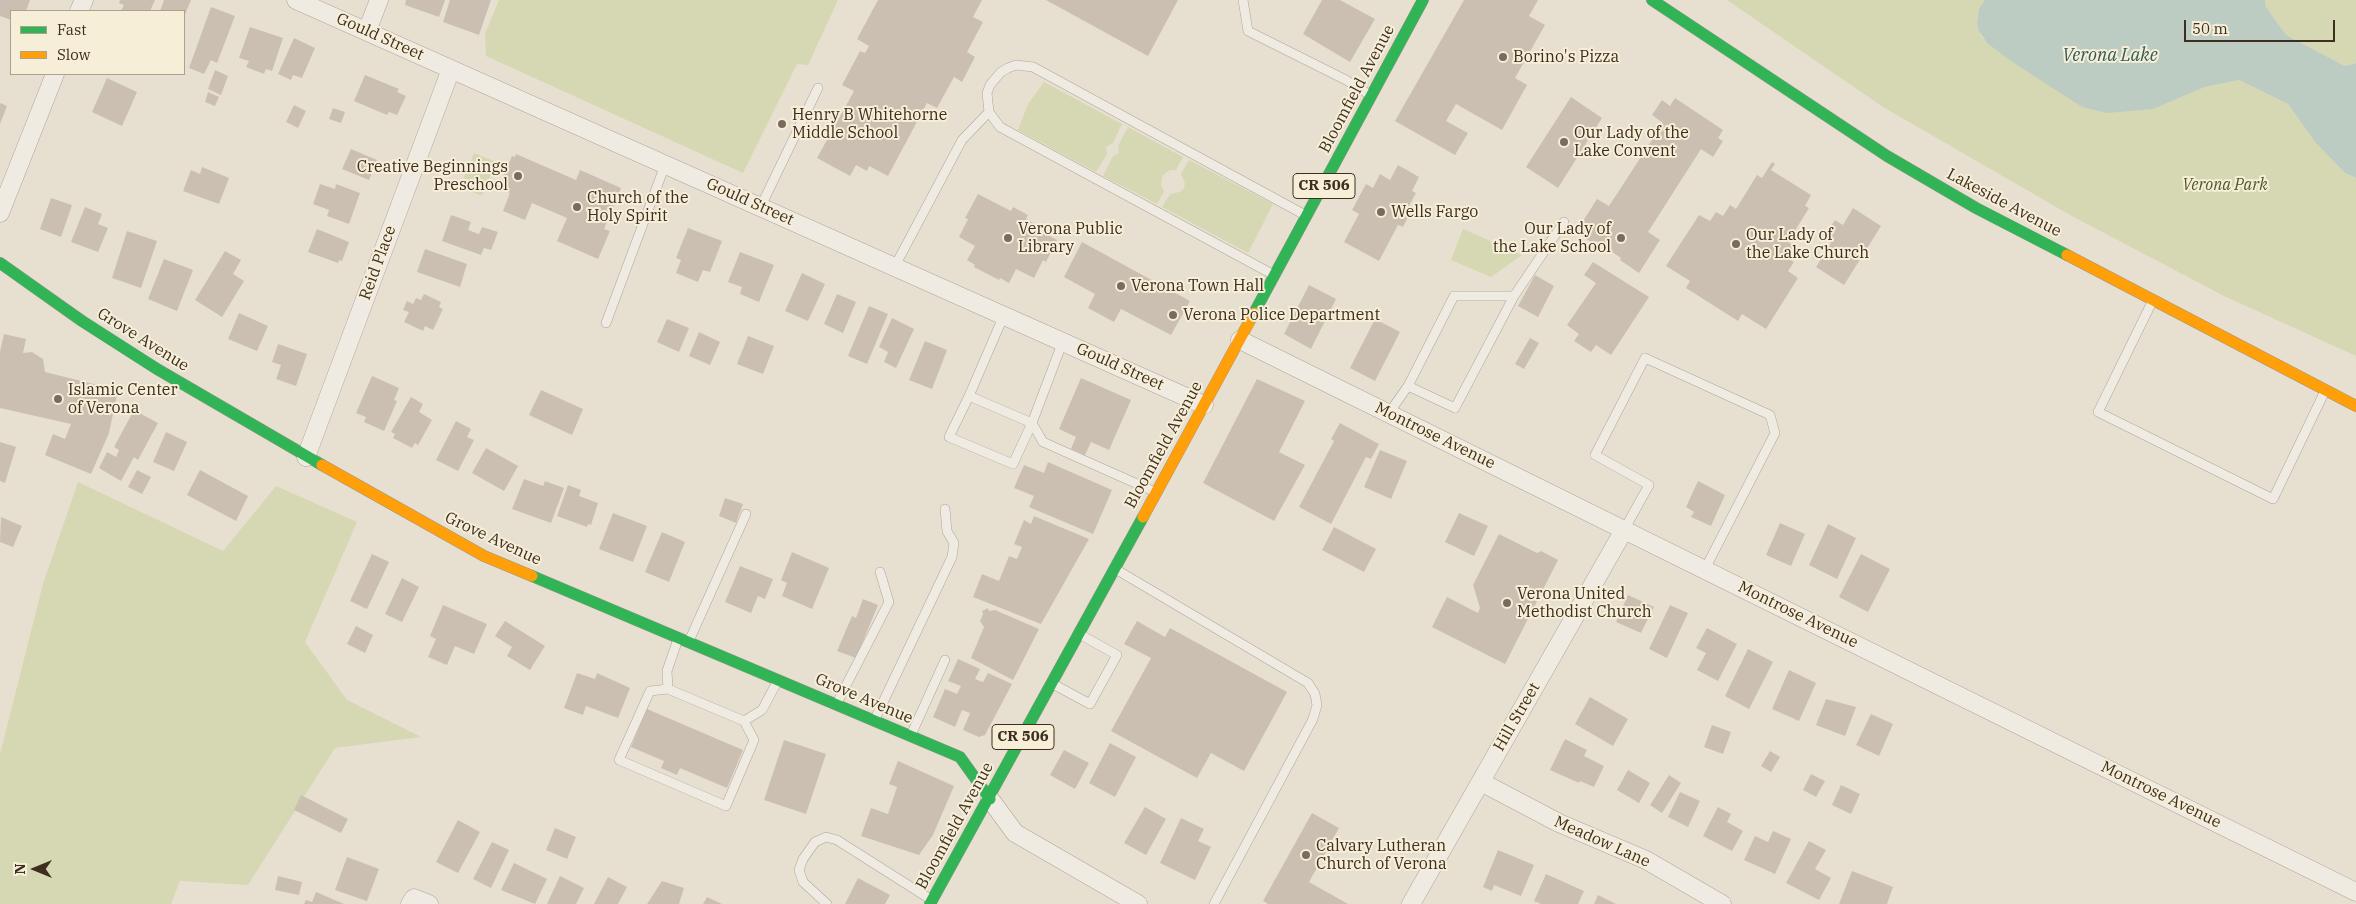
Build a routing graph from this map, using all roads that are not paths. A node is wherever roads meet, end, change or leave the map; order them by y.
1 (296, 0) edge
2 (379, 0) edge
3 (1243, 0) edge
4 (1423, 0) edge
5 (1652, 0) edge
6 (367, 31) junction
7 (451, 69) junction
8 (55, 75) edge
9 (818, 88) dead end
10 (1371, 96) junction
11 (989, 112) junction
12 (665, 165) junction
13 (761, 206) junction
14 (0, 213) edge
15 (1307, 217) junction
16 (1564, 222) dead end
17 (0, 263) edge
18 (895, 266) junction
19 (1275, 276) junction
20 (1514, 296) junction
21 (2153, 300) junction
22 (1004, 315) junction
23 (606, 323) dead end
24 (1240, 340) junction
25 (1062, 341) junction
26 (1408, 386) junction
27 (2325, 390) junction
28 (969, 396) junction
29 (1204, 405) junction
30 (2356, 406) edge
31 (1389, 413) junction
32 (1032, 423) junction
33 (306, 457) junction
34 (1156, 492) junction
35 (945, 510) dead end
36 (746, 514) dead end
37 (1624, 530) junction
38 (1115, 569) junction
39 (1705, 569) junction
40 (880, 572) dead end
41 (1079, 634) junction
42 (683, 641) junction
43 (946, 660) dead end
44 (778, 681) junction
45 (1052, 684) junction
46 (668, 689) junction
47 (836, 706) junction
48 (744, 721) junction
49 (874, 721) junction
50 (911, 737) junction
51 (1481, 782) junction
52 (990, 799) junction
53 (2356, 892) edge
54 (931, 902) edge
55 (827, 904) edge
56 (1138, 904) edge
57 (1214, 904) edge
58 (1411, 904) edge
59 (1722, 904) edge

1 - 6 street, Gould Street
2 - 6 street
3 - 10 lane
4 - 10 main road, Bloomfield Avenue / CR 506
5 - 21 main road, Lakeside Avenue
6 - 7 street, Gould Street
7 - 12 street, Gould Street
7 - 33 street, Reid Place
8 - 14 street
9 - 13 lane
10 - 15 main road, Bloomfield Avenue / CR 506
11 - 15 lane
11 - 18 lane
11 - 19 lane
12 - 13 street, Gould Street
12 - 23 lane
13 - 18 street, Gould Street
15 - 19 main road, Bloomfield Avenue / CR 506
16 - 20 lane
17 - 33 main road, Grove Avenue
18 - 22 street, Gould Street
19 - 24 main road, Bloomfield Avenue / CR 506
20 - 26 lane
20 - 26 lane
21 - 27 main road, Lakeside Avenue
21 - 27 lane
22 - 25 street, Gould Street
22 - 28 lane
24 - 29 main road, Bloomfield Avenue / CR 506
24 - 31 street, Montrose Avenue
25 - 29 street, Gould Street
25 - 32 lane
26 - 31 lane
27 - 30 main road, Lakeside Avenue
28 - 32 lane
28 - 32 lane
29 - 34 main road, Bloomfield Avenue / CR 506
31 - 37 street, Montrose Avenue
32 - 34 lane
33 - 42 main road, Grove Avenue
34 - 38 main road, Bloomfield Avenue / CR 506
35 - 49 lane
36 - 42 lane
37 - 39 street, Montrose Avenue
37 - 39 lane
37 - 51 street, Hill Street
38 - 41 main road, Bloomfield Avenue / CR 506
38 - 57 lane
39 - 53 street, Montrose Avenue
40 - 47 lane
41 - 45 main road, Bloomfield Avenue / CR 506
41 - 45 lane
42 - 44 main road, Grove Avenue
42 - 46 lane
43 - 50 lane
44 - 47 main road, Grove Avenue
44 - 48 lane
45 - 52 main road, Bloomfield Avenue / CR 506
46 - 48 lane
46 - 48 lane
47 - 49 main road, Grove Avenue
49 - 50 main road, Grove Avenue
50 - 52 main road, Grove Avenue
51 - 58 street, Hill Street
51 - 59 street, Meadow Lane
52 - 54 main road, Bloomfield Avenue / CR 506
52 - 56 street
54 - 55 lane

